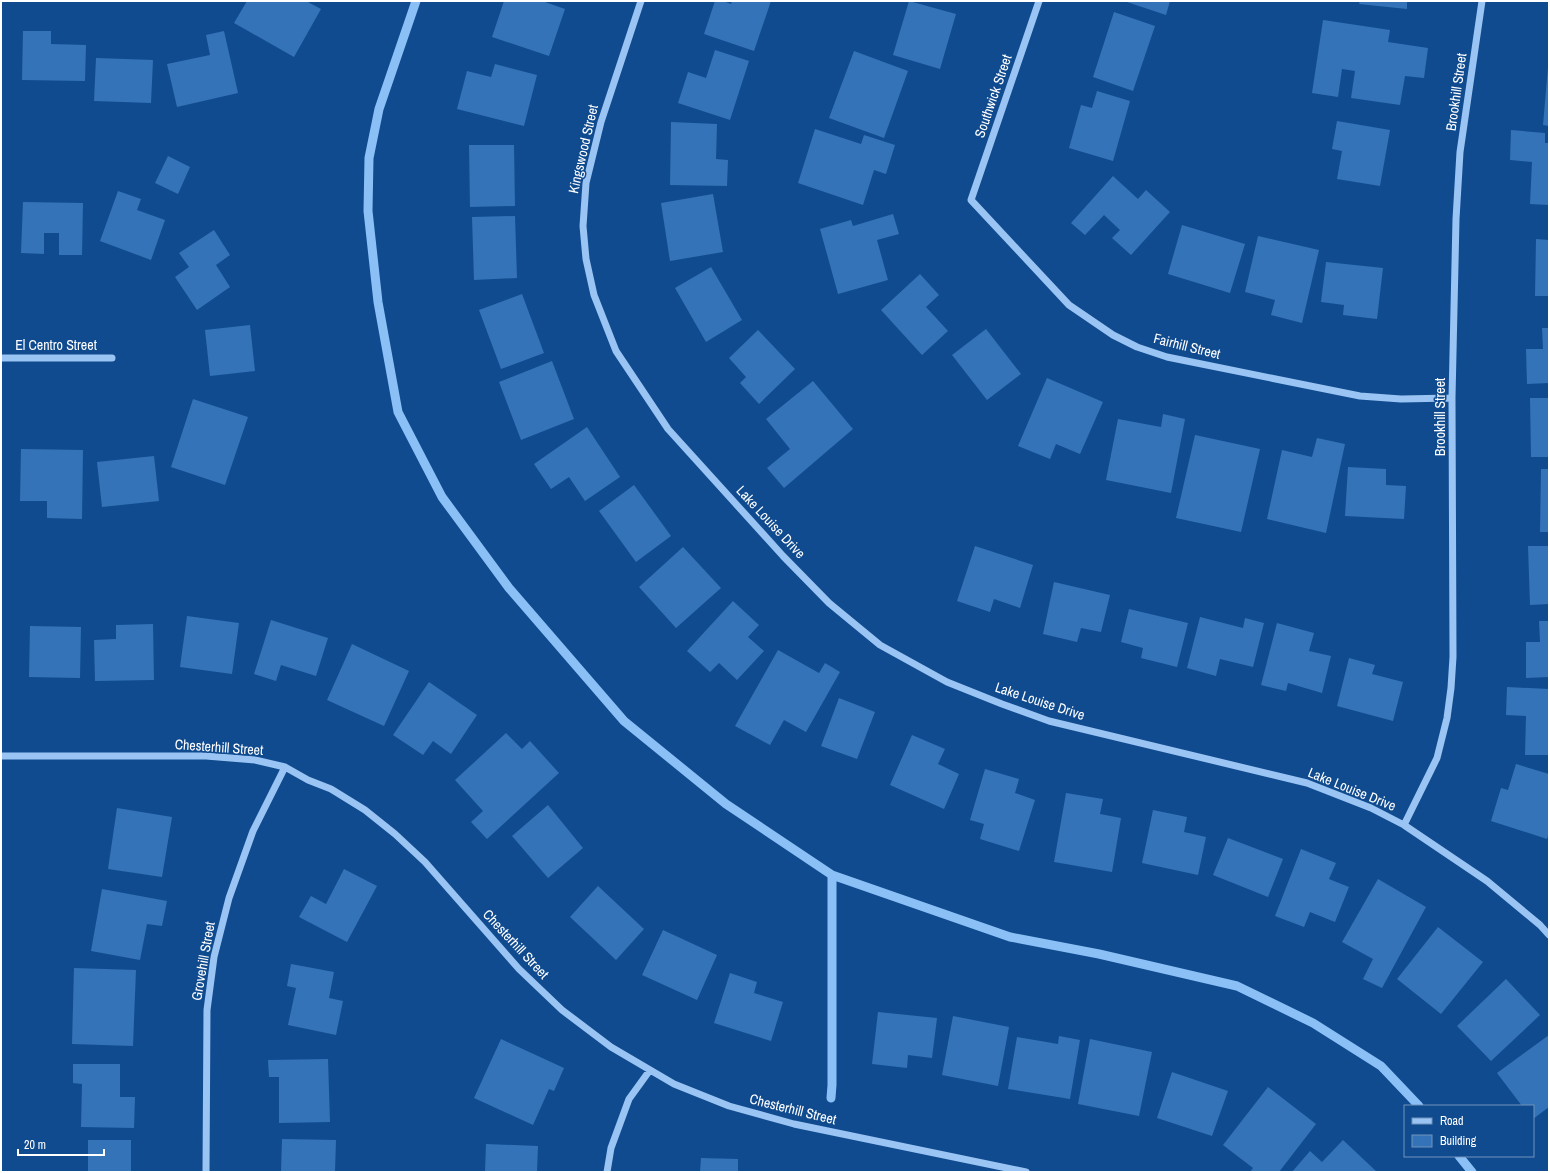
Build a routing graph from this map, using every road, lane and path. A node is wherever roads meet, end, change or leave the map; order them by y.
1 (641, 1) edge
2 (1039, 1) edge
3 (1482, 1) edge
4 (971, 200) joint
5 (616, 351) joint
6 (1, 358) edge
7 (112, 358) dead end
8 (1452, 398) junction
9 (1, 756) edge
10 (285, 767) junction
11 (1404, 825) junction
12 (1549, 935) edge
13 (650, 1070) junction
14 (206, 1172) edge
15 (607, 1172) edge
16 (1026, 1172) edge

1 - 5 street, Kingswood Street
2 - 4 street, Southwick Street
3 - 8 street, Brookhill Street
4 - 8 street, Fairhill Street
5 - 11 street, Lake Louise Drive
6 - 7 street, El Centro Street
8 - 11 street, Brookhill Street
9 - 10 street, Chesterhill Street
10 - 13 street, Chesterhill Street
10 - 14 street, Grovehill Street
11 - 12 street, Lake Louise Drive
13 - 15 street
13 - 16 street, Chesterhill Street

